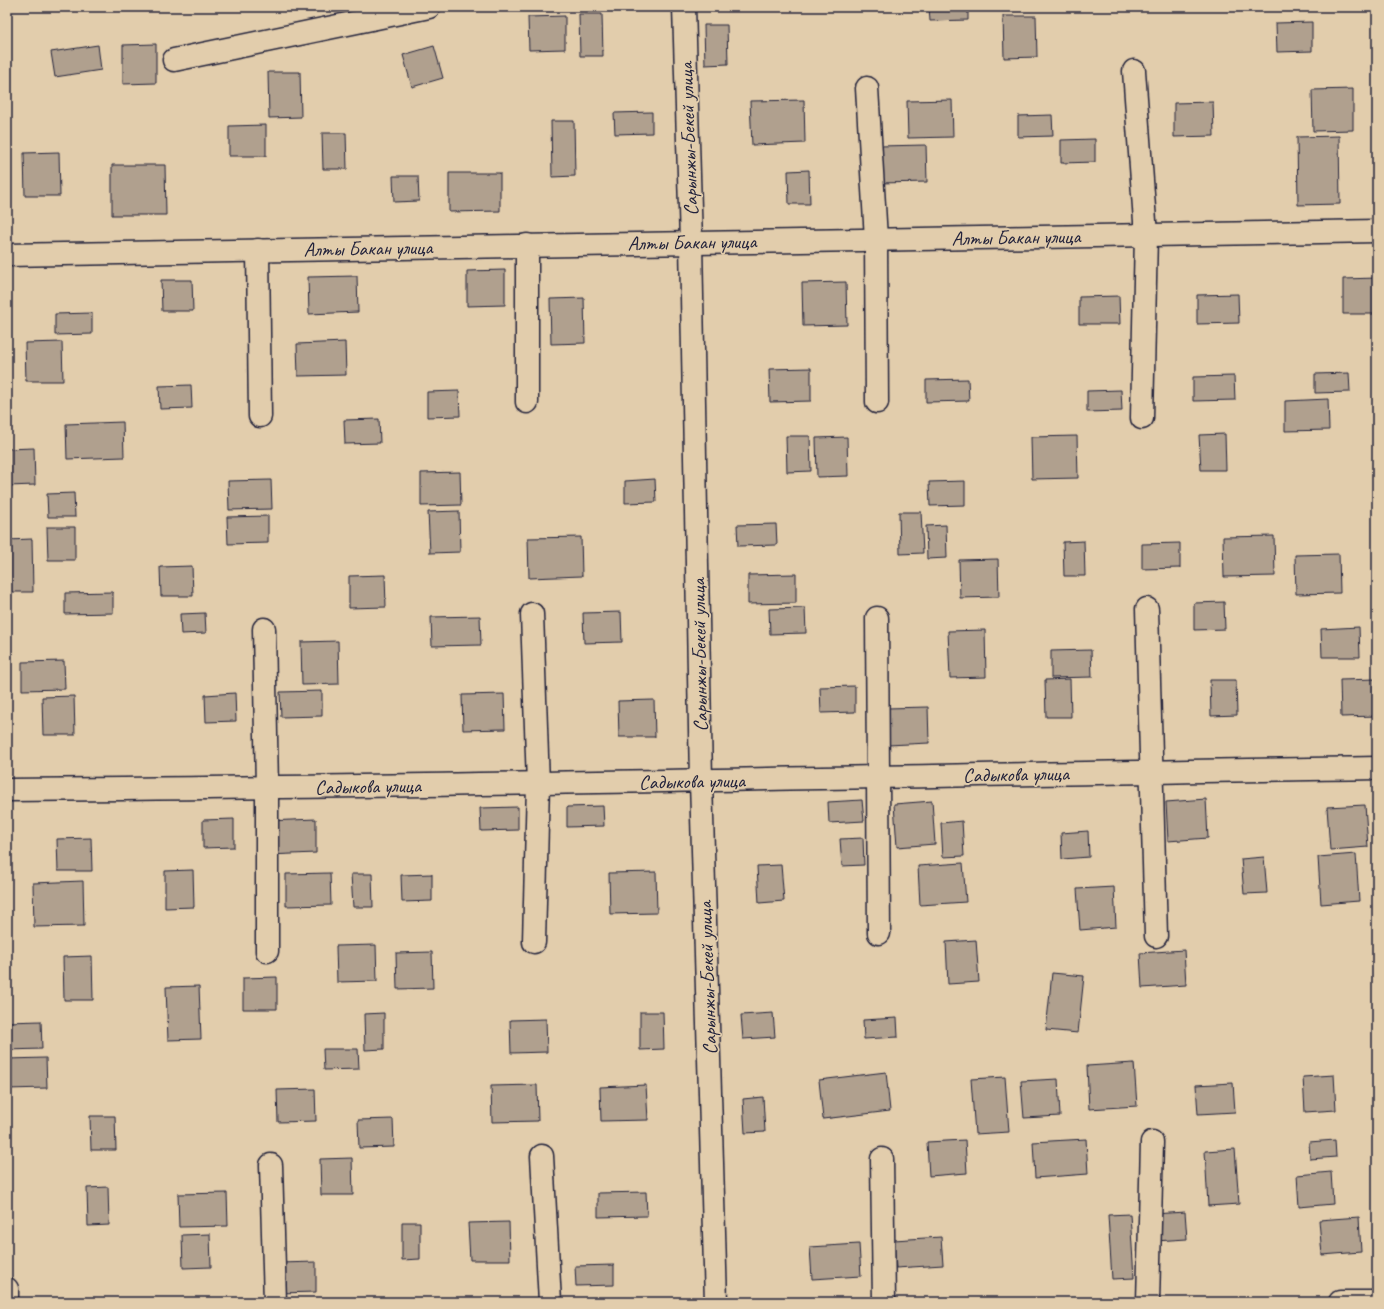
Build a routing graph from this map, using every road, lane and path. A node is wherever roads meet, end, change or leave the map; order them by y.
1 (429, 7) edge
2 (684, 7) edge
3 (174, 60) dead end
4 (1134, 71) dead end
5 (867, 88) dead end
6 (1377, 231) edge
7 (1146, 235) junction
8 (876, 239) junction
9 (691, 242) junction
10 (527, 245) junction
11 (258, 250) junction
12 (7, 255) edge
13 (527, 402) dead end
14 (877, 402) dead end
15 (260, 416) dead end
16 (1142, 418) dead end
17 (1147, 609) dead end
18 (532, 614) dead end
19 (878, 618) dead end
20 (264, 629) dead end
21 (1377, 768) edge
22 (1153, 772) junction
23 (879, 776) junction
24 (701, 781) junction
25 (538, 784) junction
26 (267, 788) junction
27 (7, 790) edge
28 (880, 932) dead end
29 (1156, 936) dead end
30 (534, 942) dead end
31 (267, 951) dead end
32 (1152, 1142) dead end
33 (542, 1156) dead end
34 (882, 1158) dead end
35 (271, 1165) dead end
36 (7, 1289) edge
37 (7, 1302) edge
38 (275, 1302) edge
39 (550, 1302) edge
40 (716, 1302) edge
41 (884, 1302) edge
42 (1148, 1302) edge
43 (1340, 1302) edge
44 (1377, 1302) edge

1 - 3 street
2 - 9 street, Сарынжы-Бекей улица
4 - 7 street
5 - 8 street
6 - 7 street, Алты Бакан улица
7 - 8 street, Алты Бакан улица
7 - 16 street
8 - 9 street, Алты Бакан улица
8 - 14 street
9 - 10 street, Алты Бакан улица
9 - 24 street, Сарынжы-Бекей улица
10 - 11 street, Алты Бакан улица
10 - 13 street
11 - 12 street, Алты Бакан улица
11 - 15 street
17 - 22 street
18 - 25 street
19 - 23 street
20 - 26 street
21 - 22 street, Садыкова улица
22 - 23 street, Садыкова улица
22 - 29 street
23 - 24 street, Садыкова улица
23 - 28 street
24 - 25 street, Садыкова улица
24 - 40 street, Сарынжы-Бекей улица
25 - 26 street, Садыкова улица
25 - 30 street
26 - 27 street, Садыкова улица
26 - 31 street
32 - 42 street
33 - 39 street
34 - 41 street
35 - 38 street
36 - 37 street
43 - 44 street

